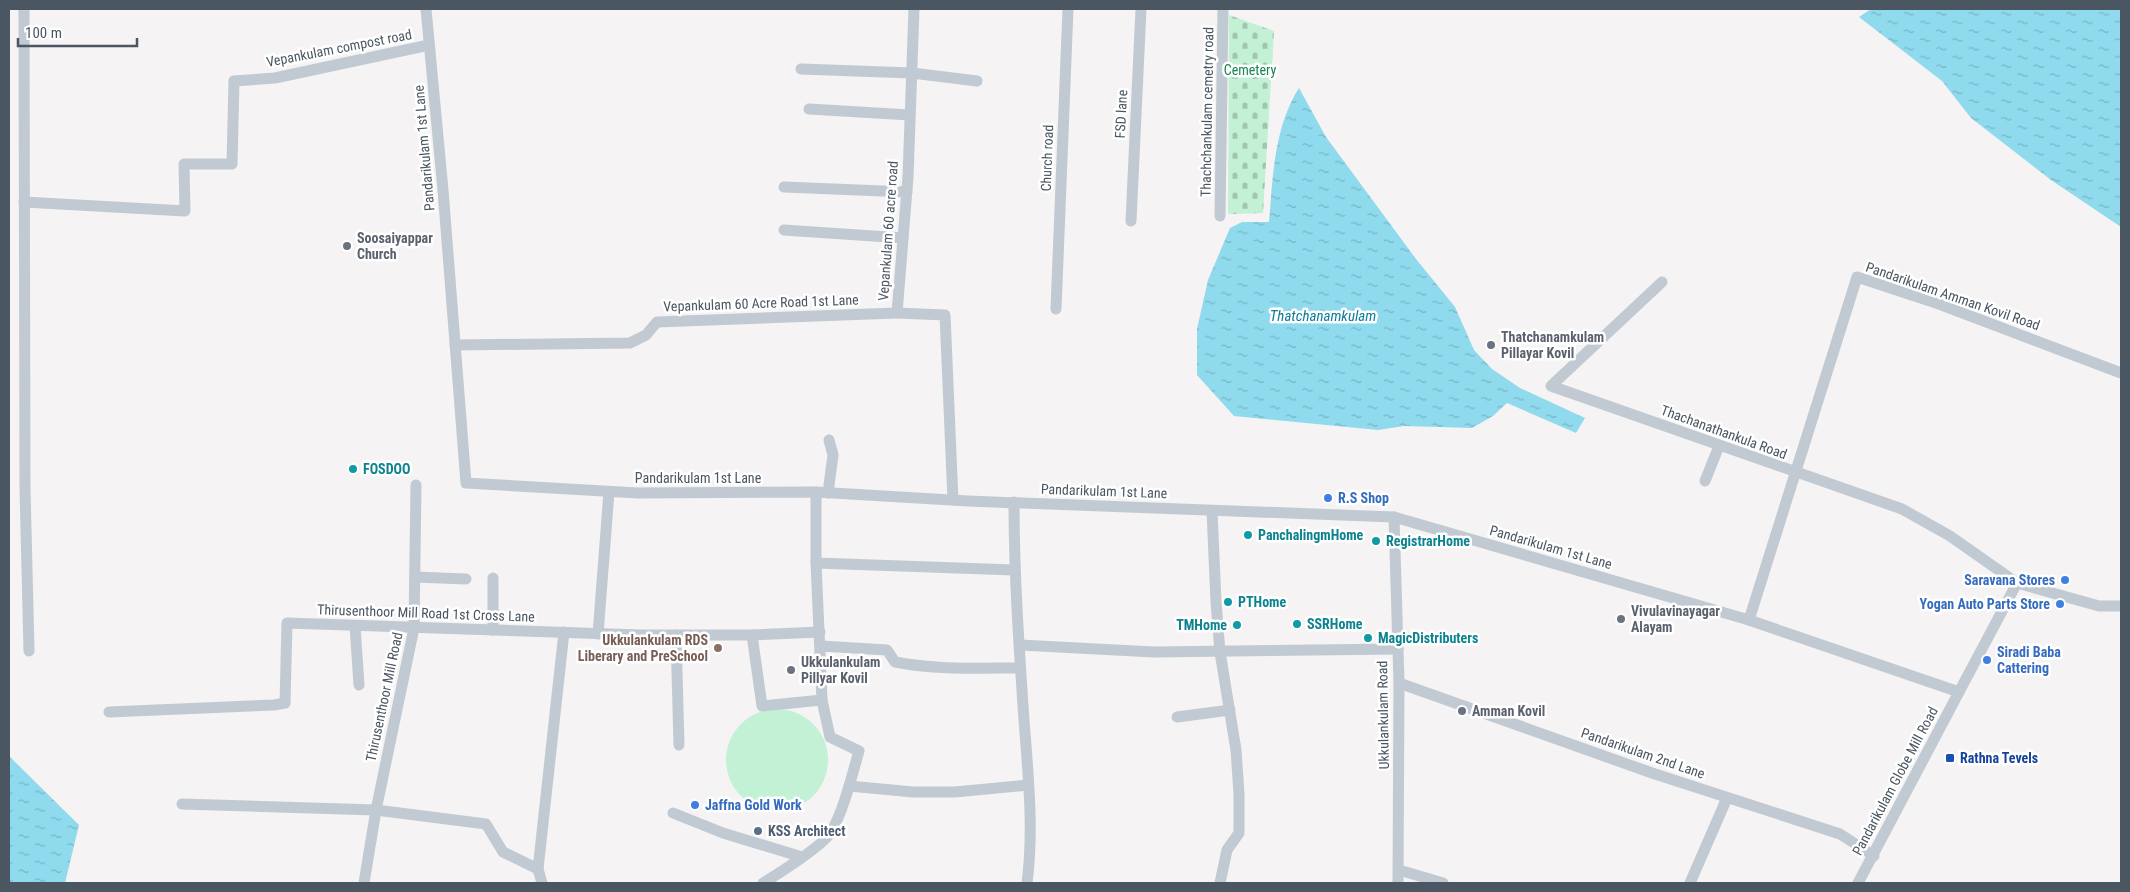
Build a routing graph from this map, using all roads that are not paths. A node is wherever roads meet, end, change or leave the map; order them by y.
1 (24, 9) edge
2 (426, 9) edge
3 (914, 9) edge
4 (1068, 9) edge
5 (1141, 9) edge
6 (1223, 9) edge
7 (429, 45) junction
8 (801, 69) dead end
9 (912, 73) junction
10 (977, 80) dead end
11 (808, 109) dead end
12 (910, 115) junction
13 (784, 188) dead end
14 (907, 192) junction
15 (24, 202) junction
16 (1220, 216) dead end
17 (1131, 221) dead end
18 (784, 230) dead end
19 (903, 238) junction
20 (1662, 282) dead end
21 (1056, 309) dead end
22 (897, 313) junction
23 (455, 345) junction
24 (2121, 373) edge
25 (829, 440) dead end
26 (1719, 446) junction
27 (1795, 473) junction
28 (1705, 481) dead end
29 (416, 485) dead end
30 (609, 492) junction
31 (816, 492) junction
32 (828, 493) junction
33 (953, 500) junction
34 (1014, 502) junction
35 (1212, 511) junction
36 (1394, 517) junction
37 (816, 563) junction
38 (1014, 570) junction
39 (415, 577) junction
40 (493, 578) dead end
41 (466, 579) dead end
42 (2017, 583) junction
43 (2121, 606) edge
44 (1749, 620) junction
45 (355, 626) junction
46 (414, 628) junction
47 (493, 630) junction
48 (564, 632) junction
49 (820, 632) junction
50 (598, 634) junction
51 (676, 635) junction
52 (752, 636) junction
53 (1020, 645) junction
54 (821, 646) junction
55 (1398, 649) junction
56 (29, 651) dead end
57 (1220, 652) junction
58 (1020, 668) junction
59 (1400, 683) junction
60 (359, 685) dead end
61 (1959, 692) junction
62 (822, 700) junction
63 (1230, 710) junction
64 (109, 712) dead end
65 (1177, 717) dead end
66 (679, 745) dead end
67 (1028, 785) junction
68 (848, 786) junction
69 (1727, 798) junction
70 (182, 804) dead end
71 (376, 810) junction
72 (673, 813) dead end
73 (1874, 856) junction
74 (802, 857) junction
75 (538, 869) junction
76 (1399, 870) junction
77 (364, 883) edge
78 (542, 883) edge
79 (763, 883) edge
80 (1027, 883) edge
81 (1220, 883) edge
82 (1398, 883) edge
83 (1442, 883) edge
84 (1690, 883) edge
85 (1858, 883) edge

1 - 15 street
2 - 7 street, Pandarikulam 1st Lane
3 - 9 street, Vepankulam 60 acre road
4 - 21 street, Church road
5 - 17 street, FSD lane
6 - 16 street, Thachchankulam cemetry road
7 - 15 street, Vepankulam compost road
7 - 23 street, Pandarikulam 1st Lane
8 - 9 street
9 - 10 street
9 - 12 street, Vepankulam 60 acre road
11 - 12 street
12 - 14 street, Vepankulam 60 acre road
13 - 14 street
14 - 19 street, Vepankulam 60 acre road
15 - 56 street
18 - 19 street
19 - 22 street, Vepankulam 60 acre road
20 - 26 street, Thachanathankula Road
22 - 23 street, Vepankulam 60 Acre Road 1st Lane
22 - 33 street, Vepankulam 60 acre road
23 - 30 street, Pandarikulam 1st Lane
24 - 27 street, Pandarikulam Amman Kovil Road
25 - 32 street
26 - 27 street, Thachanathankula Road
26 - 28 street
27 - 42 street, Thachanathankula Road
27 - 44 street, Pandarikulam Amman Kovil Road
29 - 39 street, Thirusenthoor Mill Road
30 - 31 street, Pandarikulam 1st Lane
30 - 50 street
31 - 32 street, Pandarikulam 1st Lane
31 - 37 street
32 - 33 street, Pandarikulam 1st Lane
33 - 34 street, Pandarikulam 1st Lane
34 - 35 street, Pandarikulam 1st Lane
34 - 38 street
35 - 36 street, Pandarikulam 1st Lane
35 - 57 street
36 - 44 street, Pandarikulam 1st Lane
36 - 55 street, Ukkulankulam Road
37 - 38 street
37 - 49 street
38 - 53 street
39 - 41 street
39 - 46 street, Thirusenthoor Mill Road
40 - 47 street
42 - 43 street
42 - 61 street
44 - 61 street, Pandarikulam 1st Lane
45 - 46 street, Thirusenthoor Mill Road 1st Cross Lane
45 - 60 street
45 - 64 street, Thirusenthoor Mill Road 1st Cross Lane
46 - 47 street, Thirusenthoor Mill Road 1st Cross Lane
46 - 71 street, Thirusenthoor Mill Road
47 - 48 street, Thirusenthoor Mill Road 1st Cross Lane
48 - 50 street, Thirusenthoor Mill Road 1st Cross Lane
48 - 75 street
49 - 52 street, Thirusenthoor Mill Road 1st Cross Lane
49 - 54 street
50 - 51 street, Thirusenthoor Mill Road 1st Cross Lane
51 - 52 street, Thirusenthoor Mill Road 1st Cross Lane
51 - 66 street
52 - 62 street
53 - 57 street
53 - 58 street
54 - 58 street
54 - 62 street
55 - 57 street
55 - 59 street, Ukkulankulam Road
57 - 63 street
58 - 67 street
59 - 69 street, Pandarikulam 2nd Lane
59 - 76 street, Ukkulankulam Road
61 - 73 street, Pandarikulam Globe Mill Road
62 - 68 street
63 - 65 street
63 - 81 street
67 - 68 street
67 - 80 street
68 - 74 street
69 - 73 street, Pandarikulam 2nd Lane
69 - 84 street
70 - 71 street
71 - 75 street
71 - 77 street, Thirusenthoor Mill Road
72 - 74 street
73 - 85 street, Pandarikulam Globe Mill Road
74 - 79 street
75 - 78 street
76 - 82 street, Ukkulankulam Road
76 - 83 street

